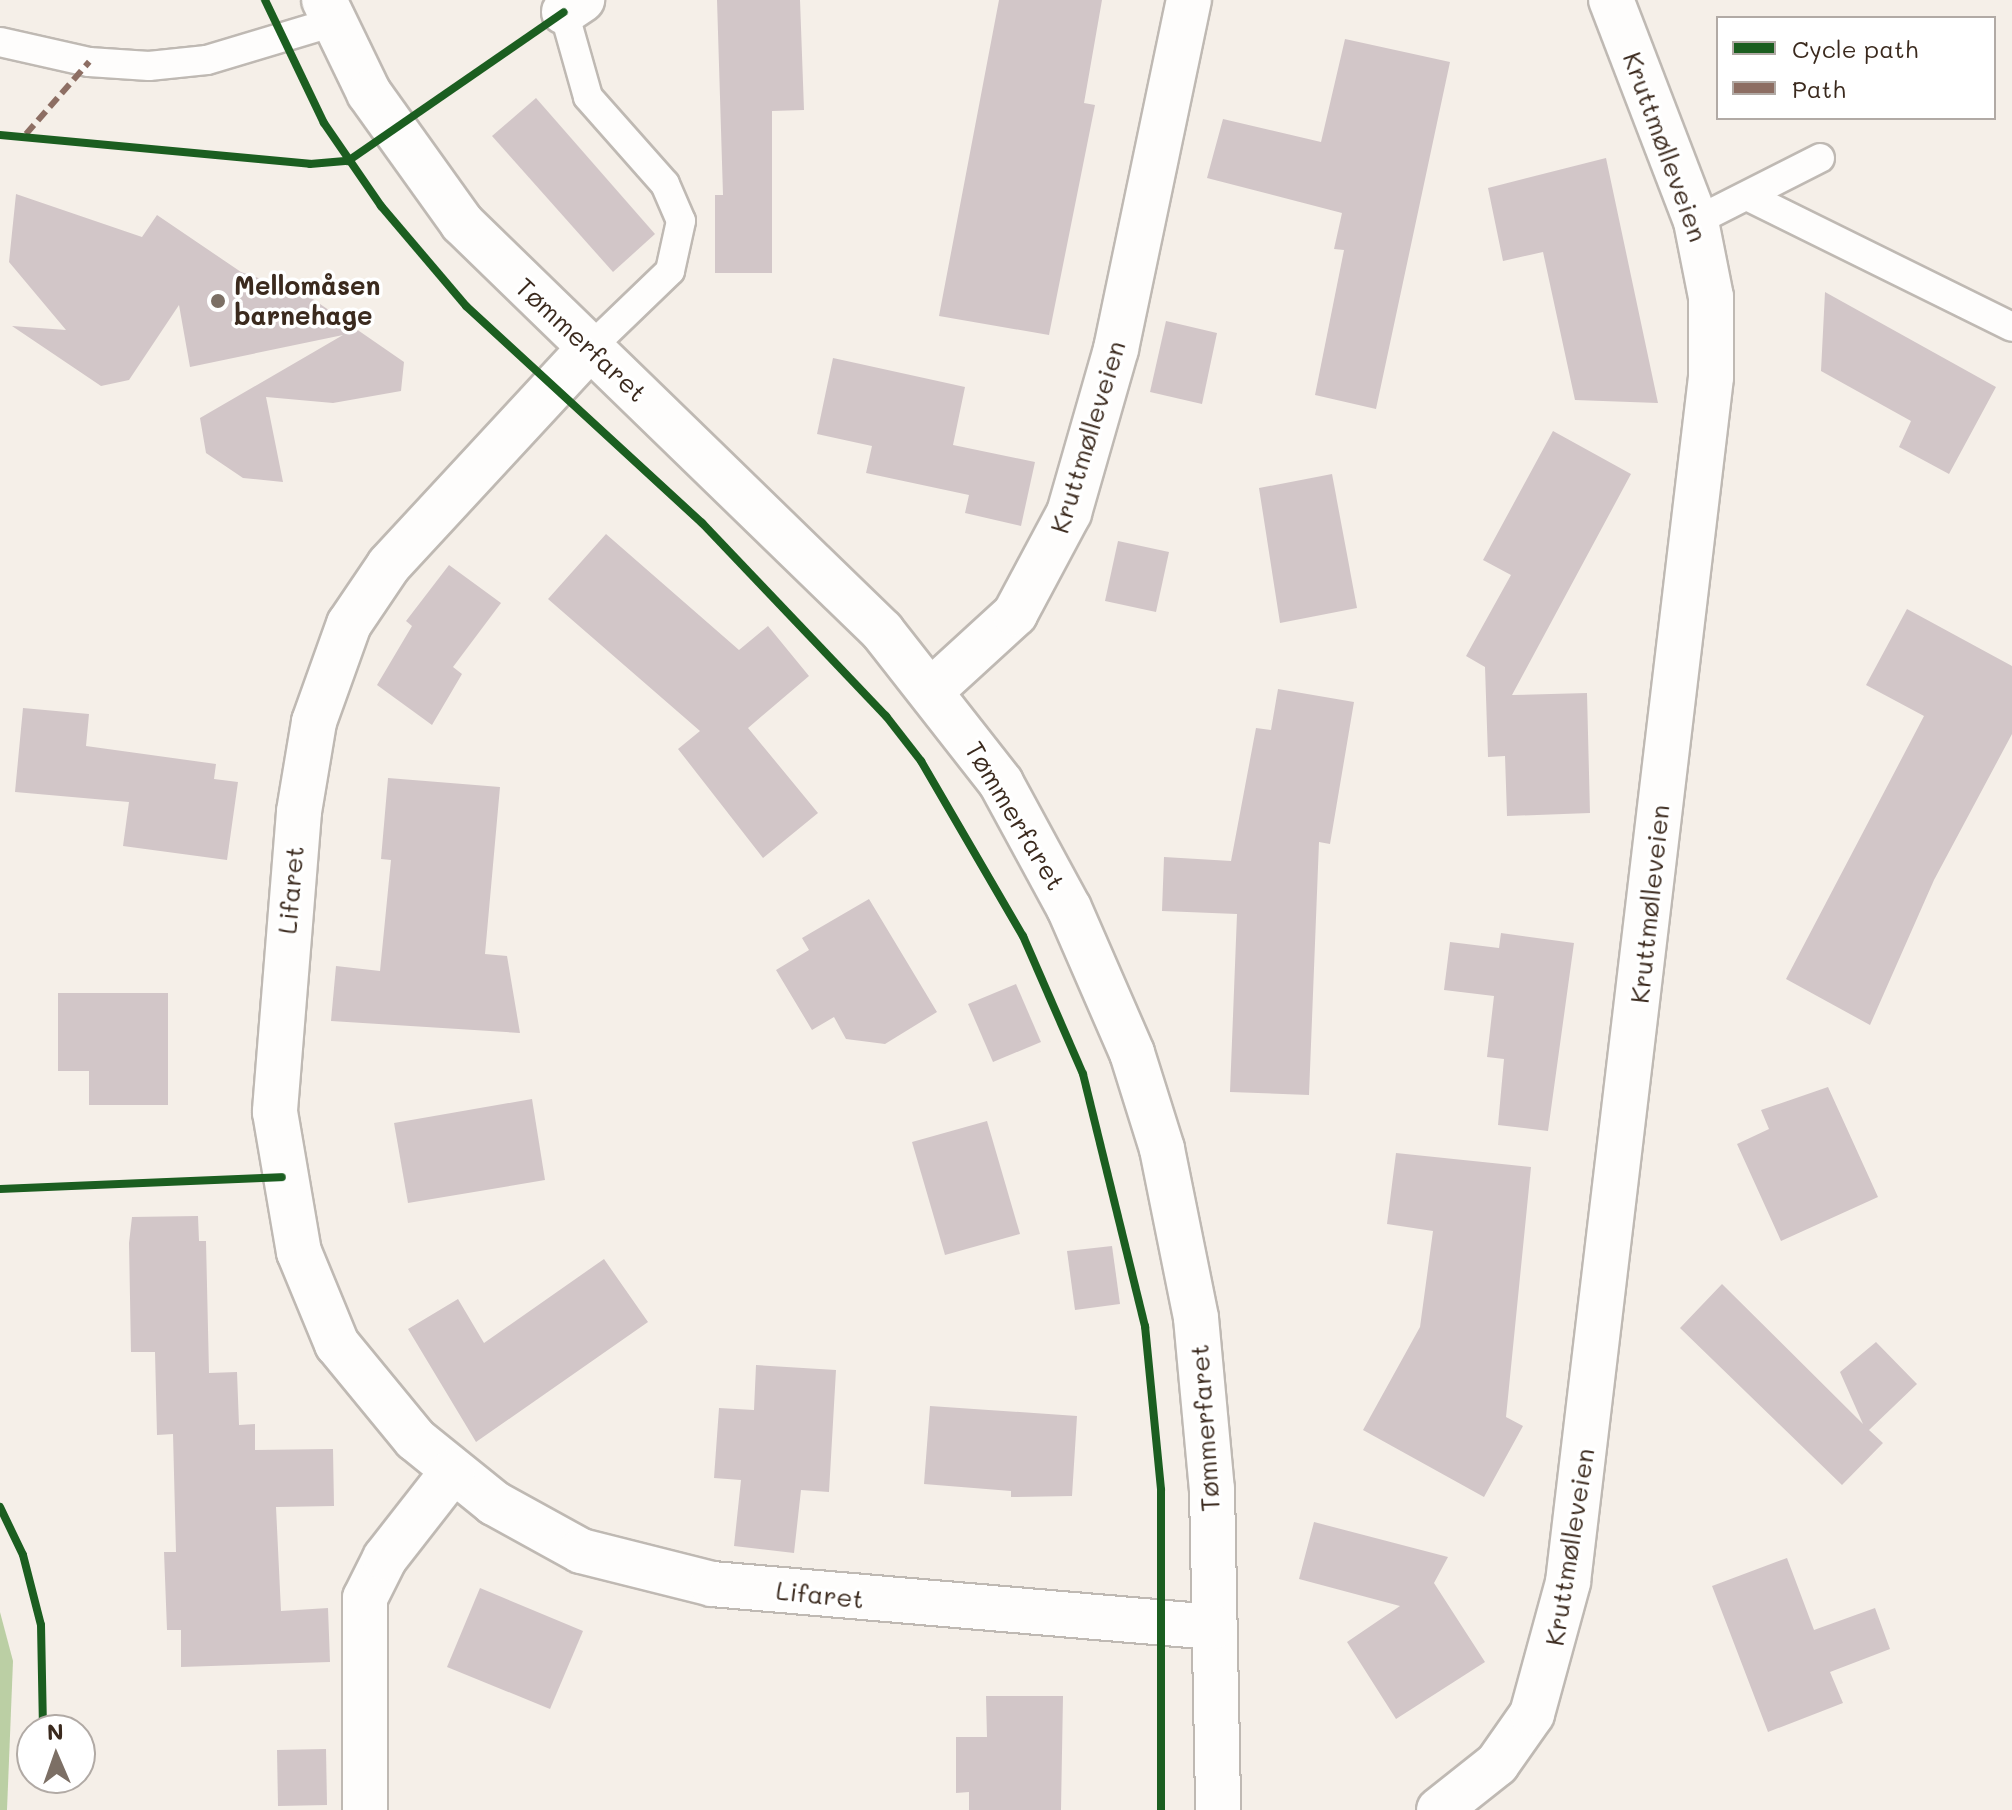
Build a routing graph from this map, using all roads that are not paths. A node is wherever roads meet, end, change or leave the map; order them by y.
1 (1189, 0) edge
2 (1611, 0) edge
3 (573, 6) edge
4 (329, 11) edge
5 (0, 42) edge
6 (1820, 158) dead end
7 (1749, 197) junction
8 (1696, 221) junction
9 (2012, 327) edge
10 (588, 350) junction
11 (932, 690) junction
12 (453, 1471) junction
13 (1213, 1627) junction
14 (1460, 1805) edge
15 (365, 1810) edge
16 (1218, 1810) edge

1 - 11 street, Kruttmølleveien
2 - 8 street, Kruttmølleveien
3 - 10 lane
4 - 5 lane
4 - 10 street, Tømmerfaret
6 - 7 lane
7 - 8 lane
7 - 9 lane
8 - 14 street, Kruttmølleveien
10 - 11 street, Tømmerfaret
10 - 12 street, Lifaret
11 - 13 street, Tømmerfaret
12 - 13 street, Lifaret
12 - 15 street
13 - 16 street, Tømmerfaret

